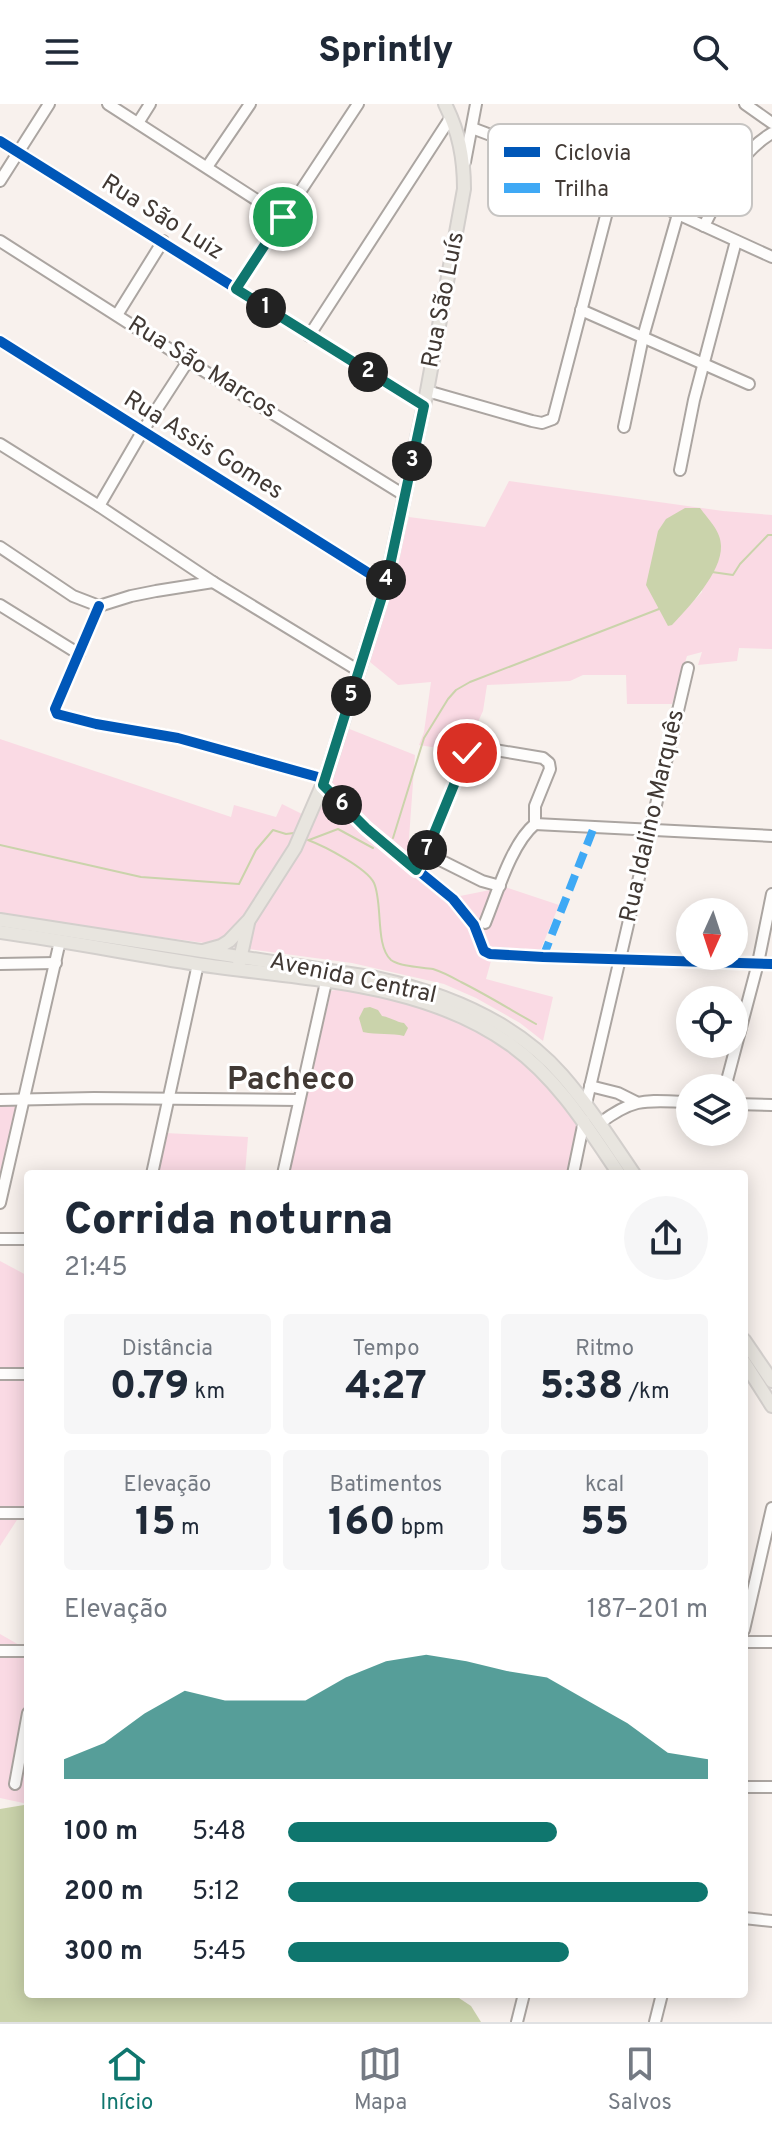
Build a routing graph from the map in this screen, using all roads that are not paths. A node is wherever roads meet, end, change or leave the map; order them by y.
1 (49, 104) edge
2 (108, 104) edge
3 (150, 104) edge
4 (250, 104) edge
5 (358, 104) edge
6 (445, 104) edge
7 (476, 104) edge
8 (745, 104) edge
9 (451, 117) junction
10 (138, 123) junction
11 (772, 123) edge
12 (472, 128) junction
13 (772, 133) edge
14 (488, 134) edge
15 (0, 141) edge
16 (752, 148) edge
17 (18, 152) junction
18 (464, 164) junction
19 (207, 167) junction
20 (0, 181) edge
21 (606, 216) edge
22 (677, 216) edge
23 (682, 216) edge
24 (710, 216) edge
25 (283, 217) junction
26 (704, 226) junction
27 (0, 241) edge
28 (163, 241) junction
29 (736, 241) junction
30 (772, 257) edge
31 (236, 289) junction
32 (581, 310) junction
33 (117, 315) junction
34 (309, 336) junction
35 (643, 337) junction
36 (0, 341) edge
37 (188, 361) junction
38 (703, 364) junction
39 (749, 384) dead end
40 (427, 391) junction
41 (424, 406) junction
42 (624, 427) dead end
43 (142, 432) junction
44 (0, 444) edge
45 (680, 470) dead end
46 (404, 495) junction
47 (99, 506) junction
48 (0, 547) edge
49 (213, 582) junction
50 (386, 584) junction
51 (0, 605) edge
52 (99, 606) junction
53 (79, 654) junction
54 (688, 668) dead end
55 (359, 671) junction
56 (324, 782) junction
57 (535, 824) junction
58 (650, 829) junction
59 (772, 836) edge
60 (426, 853) junction
61 (416, 870) junction
62 (500, 886) junction
63 (772, 894) edge
64 (0, 920) edge
65 (249, 920) junction
66 (485, 923) dead end
67 (0, 932) edge
68 (246, 935) junction
69 (60, 941) junction
70 (200, 958) junction
71 (255, 958) junction
72 (621, 958) junction
73 (56, 963) junction
74 (239, 963) junction
75 (758, 963) junction
76 (0, 964) edge
77 (772, 964) edge
78 (326, 982) junction
79 (729, 1074) edge
80 (590, 1086) junction
81 (23, 1099) junction
82 (0, 1100) edge
83 (169, 1100) junction
84 (299, 1100) junction
85 (636, 1102) junction
86 (676, 1102) edge
87 (586, 1104) junction
88 (748, 1104) edge
89 (772, 1105) edge
90 (584, 1121) junction
91 (600, 1123) junction
92 (153, 1170) edge
93 (284, 1170) edge
94 (574, 1170) edge
95 (616, 1170) edge
96 (631, 1170) edge
97 (0, 1203) edge
98 (0, 1239) edge
99 (24, 1239) edge
100 (748, 1346) edge
101 (0, 1374) edge
102 (24, 1374) edge
103 (749, 1377) edge
104 (772, 1381) edge
105 (772, 1406) edge
106 (772, 1508) edge
107 (0, 1513) edge
108 (24, 1513) edge
109 (748, 1613) edge
110 (748, 1642) edge
111 (772, 1642) edge
112 (0, 1651) edge
113 (24, 1651) edge
114 (24, 1735) edge
115 (15, 1784) dead end
116 (748, 1787) edge
117 (772, 1787) edge
118 (748, 1918) edge
119 (772, 1921) edge
120 (523, 1998) edge
121 (661, 1998) edge
122 (517, 2022) edge
123 (655, 2022) edge

1 - 17 street
2 - 10 street
3 - 10 street
4 - 19 street
5 - 25 street
6 - 9 main road
7 - 12 street, Rua São Luís
8 - 11 street
9 - 18 main road
9 - 34 street
10 - 19 street
12 - 14 street
12 - 18 street, Rua São Luís
13 - 16 street
15 - 17 street, Rua São Luiz
17 - 20 street
17 - 28 street, Rua São Luiz
18 - 40 main road, Rua São Luís
19 - 25 street
21 - 32 street
22 - 35 street
23 - 26 street
24 - 26 street
25 - 31 street
26 - 29 street
27 - 33 street, Rua São Marcos
28 - 31 street, Rua São Luiz
28 - 33 street
29 - 30 street
29 - 38 street
31 - 34 street, Rua São Luiz
32 - 35 street
32 - 40 street
33 - 37 street, Rua São Marcos
34 - 41 street, Rua São Luiz
35 - 38 street
35 - 42 street
36 - 43 street, Rua Assis Gomes
37 - 43 street
37 - 46 street, Rua São Marcos
38 - 39 street
38 - 45 street
40 - 41 main road, Rua São Luís
41 - 46 main road, Rua São Luís
43 - 47 street
43 - 50 street, Rua Assis Gomes
44 - 47 street
46 - 50 main road, Rua São Luís
47 - 49 street
48 - 52 street
49 - 52 street
49 - 55 street
50 - 55 main road, Rua São Luís
51 - 53 street
52 - 53 street
53 - 56 street
54 - 58 street, Rua Idalino Marquês
55 - 56 main road, Rua São Luís
56 - 61 street
56 - 65 main road, Rua São Luís
57 - 58 street
57 - 60 street
57 - 62 street
58 - 59 street
58 - 72 street, Rua Idalino Marquês
60 - 61 street
60 - 62 street
61 - 72 street
62 - 66 street
63 - 75 street
64 - 70 main road, Avenida Central
65 - 68 main road
65 - 70 main road
67 - 69 main road, Avenida Central
68 - 71 main road
68 - 74 main road
69 - 70 main road, Avenida Central
69 - 73 street
70 - 74 main road, Avenida Central
70 - 83 street
71 - 74 main road, Avenida Central
71 - 87 main road, Avenida Central
72 - 75 street
72 - 80 street, Rua Idalino Marquês
73 - 76 street
73 - 81 street
74 - 78 main road, Avenida Central
75 - 77 street
75 - 79 street
78 - 84 street
78 - 90 main road, Avenida Central
80 - 85 street
80 - 87 street, Rua Idalino Marquês
81 - 82 street
81 - 83 street
81 - 97 street
83 - 84 street
83 - 92 street
84 - 93 street
85 - 86 street
85 - 91 street
87 - 91 main road, Avenida Central
88 - 89 street
90 - 94 street
90 - 95 main road, Avenida Central
91 - 96 main road, Avenida Central
98 - 99 street
100 - 104 main road
101 - 102 street
103 - 105 main road
106 - 109 street
107 - 108 street
110 - 111 street
112 - 113 street
114 - 115 street
116 - 117 street
118 - 119 street
120 - 122 street
121 - 123 street

